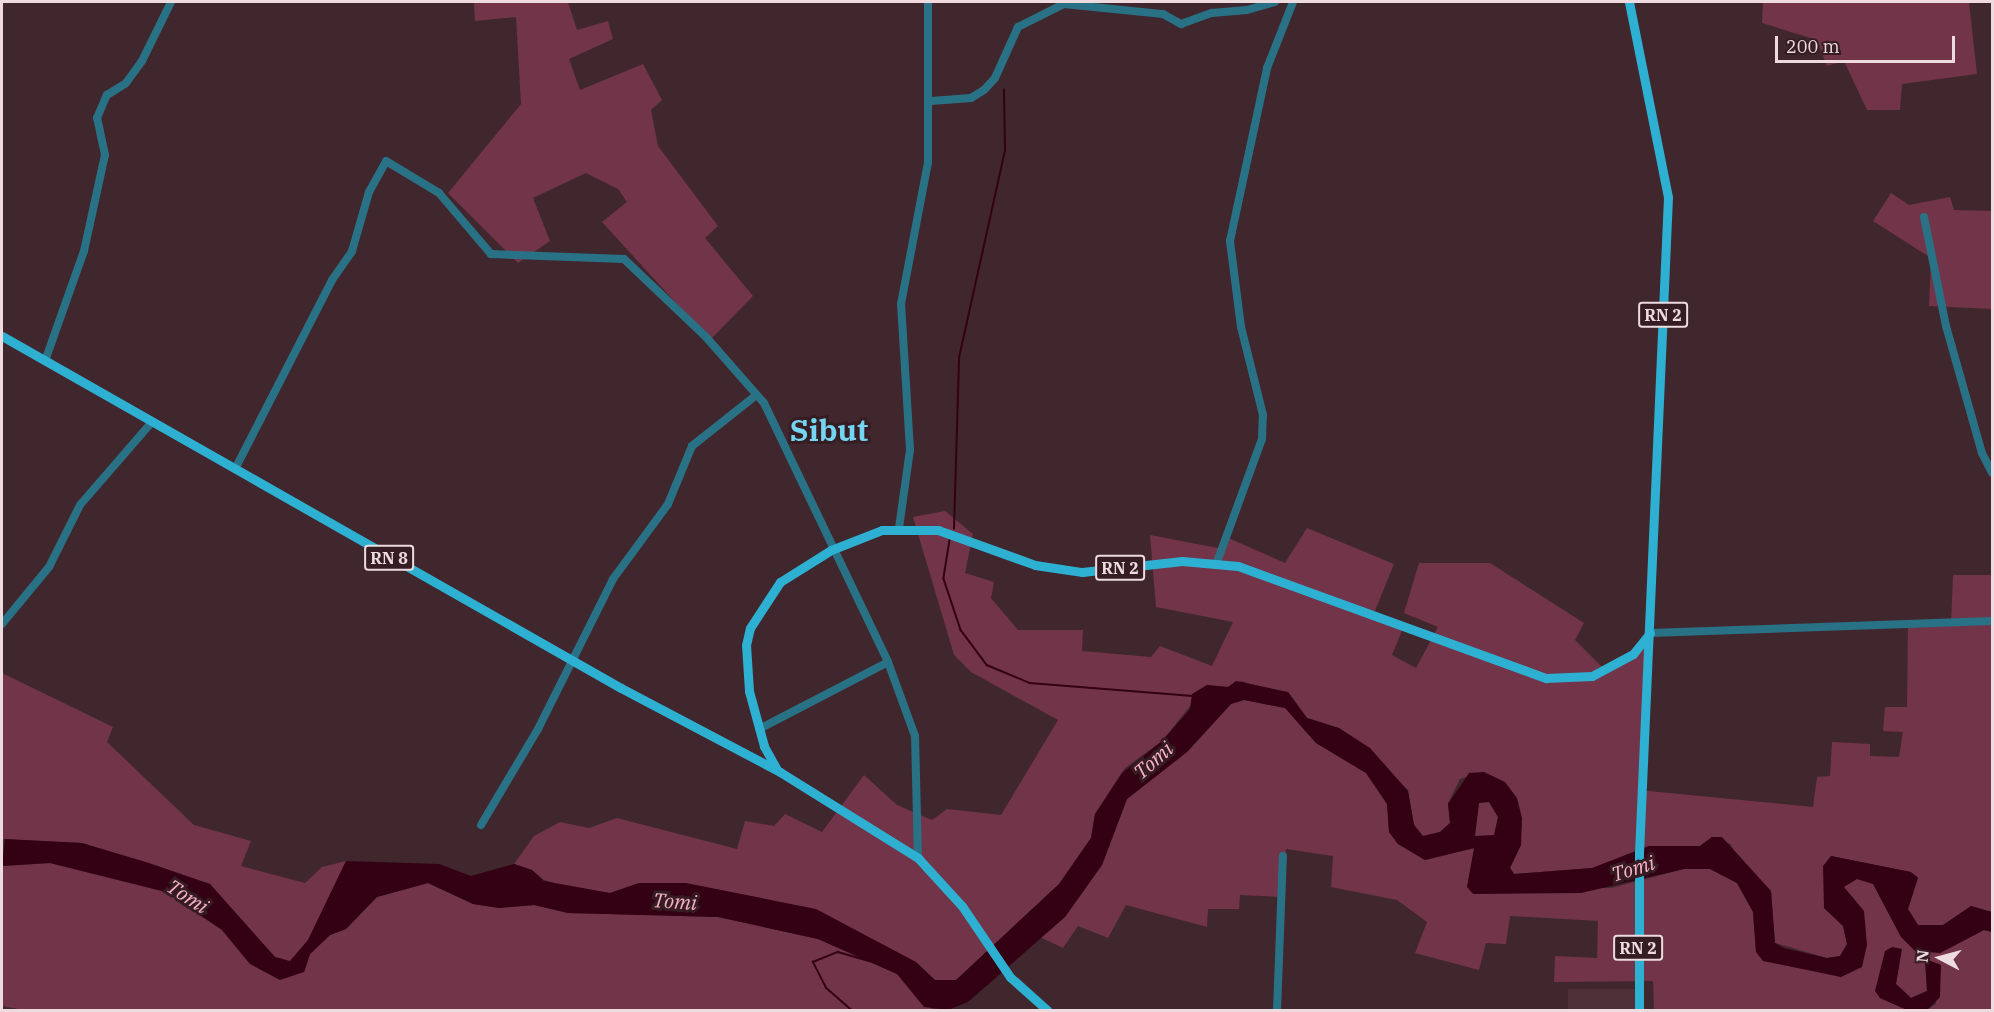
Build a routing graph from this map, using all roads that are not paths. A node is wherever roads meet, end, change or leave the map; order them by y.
1 (171, 2) edge
2 (928, 2) edge
3 (1275, 2) edge
4 (1293, 2) edge
5 (1629, 2) edge
6 (931, 101) junction
7 (1924, 217) dead end
8 (2, 336) edge
9 (45, 361) junction
10 (755, 396) junction
11 (151, 423) junction
12 (235, 469) junction
13 (1992, 473) edge
14 (899, 528) junction
15 (831, 550) junction
16 (1217, 562) junction
17 (1992, 621) edge
18 (2, 624) edge
19 (1650, 633) junction
20 (573, 661) junction
21 (888, 662) junction
22 (759, 729) junction
23 (780, 772) junction
24 (481, 825) dead end
25 (1283, 856) dead end
26 (918, 858) junction
27 (1047, 1011) edge
28 (1277, 1011) edge
29 (1639, 1011) edge

1 - 9 street
2 - 6 street
3 - 6 street
4 - 16 street
5 - 19 main road, RN 2
6 - 14 street
7 - 13 street
8 - 9 main road, RN 8
9 - 11 main road, RN 8
10 - 12 street
10 - 15 street
10 - 20 street
11 - 12 main road, RN 8
11 - 18 street
12 - 20 main road, RN 8
14 - 15 main road, RN 2
14 - 16 main road, RN 2
15 - 21 street
15 - 22 main road, RN 2
16 - 19 main road, RN 2
17 - 19 street
19 - 29 main road, RN 2
20 - 23 main road, RN 8
20 - 24 street
21 - 22 street
21 - 26 street
22 - 23 main road, RN 2
23 - 26 main road
25 - 28 street
26 - 27 main road

